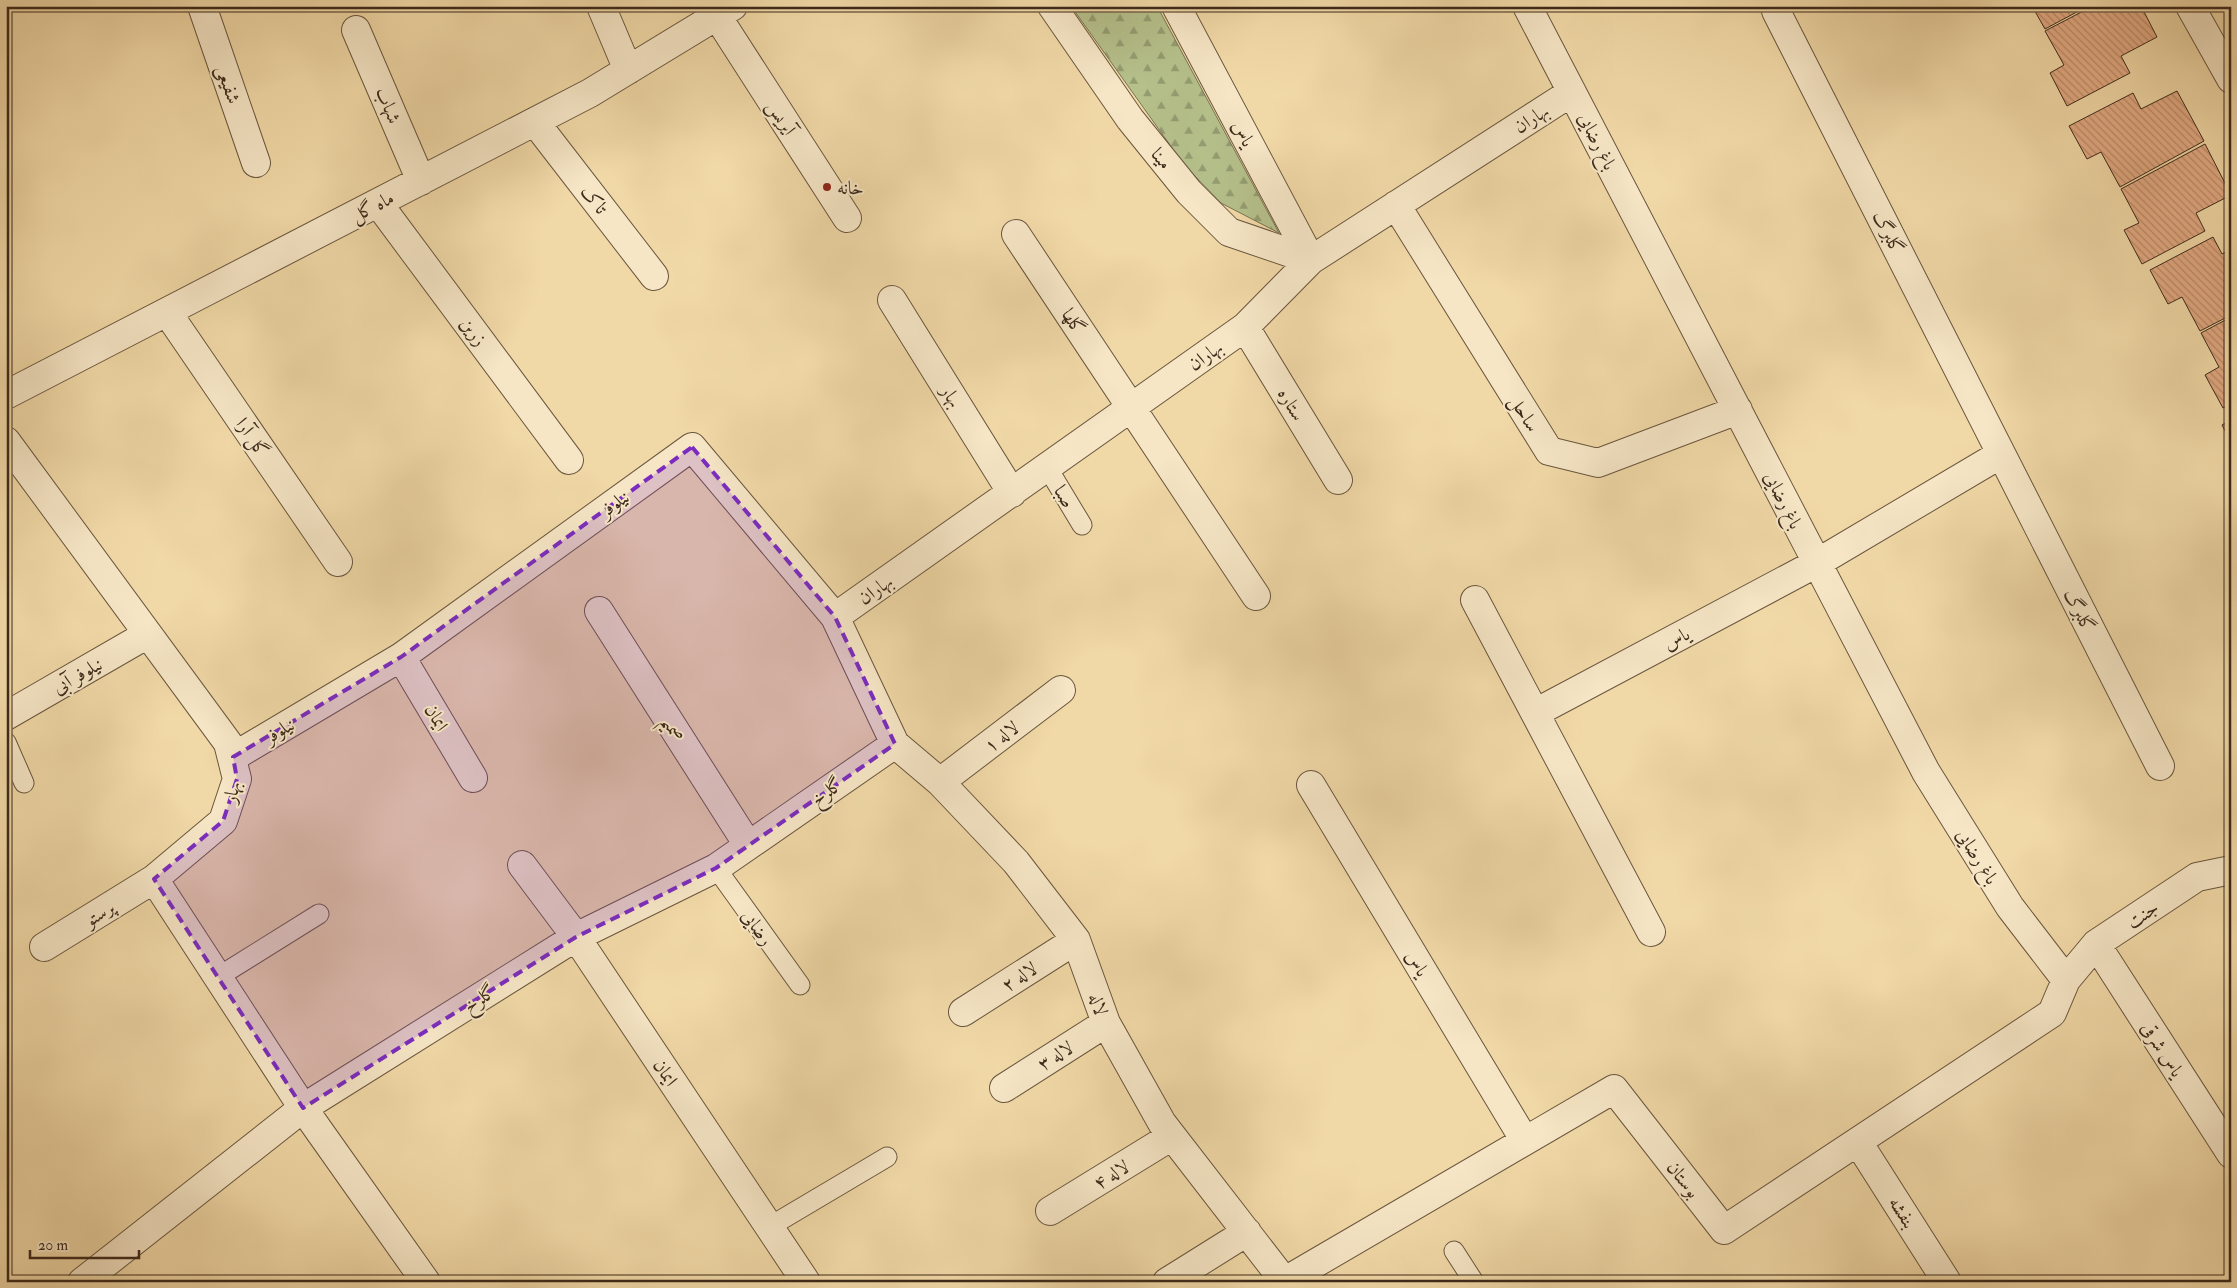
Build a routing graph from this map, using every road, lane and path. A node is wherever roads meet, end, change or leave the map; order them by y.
1 (202, 6) edge
2 (601, 6) edge
3 (1052, 6) edge
4 (1176, 6) edge
5 (1527, 6) edge
6 (725, 11) edge
7 (1776, 11) dead end
8 (2195, 15) edge
9 (356, 30) dead end
10 (2231, 37) edge
11 (628, 70) junction
12 (2231, 79) edge
13 (1572, 92) junction
14 (535, 122) junction
15 (256, 162) dead end
16 (421, 181) junction
17 (378, 203) junction
18 (1396, 205) junction
19 (847, 218) dead end
20 (1016, 234) dead end
21 (1312, 260) junction
22 (654, 276) dead end
23 (892, 300) dead end
24 (167, 312) junction
25 (1245, 327) junction
26 (6, 395) edge
27 (1131, 408) junction
28 (1738, 410) junction
29 (6, 441) edge
30 (2001, 454) junction
31 (569, 460) dead end
32 (1047, 467) junction
33 (1338, 480) dead end
34 (1012, 493) junction
35 (1082, 525) dead end
36 (338, 562) dead end
37 (1817, 563) junction
38 (1256, 596) dead end
39 (1475, 600) dead end
40 (599, 611) dead end
41 (835, 617) junction
42 (148, 634) junction
43 (402, 657) junction
44 (1061, 690) dead end
45 (1535, 713) junction
46 (6, 716) edge
47 (6, 742) edge
48 (895, 744) junction
49 (233, 757) junction
50 (2160, 766) dead end
51 (473, 778) dead end
52 (940, 782) junction
53 (24, 783) dead end
54 (1311, 785) dead end
55 (748, 845) junction
56 (522, 865) dead end
57 (716, 868) junction
58 (2231, 870) edge
59 (154, 879) junction
60 (319, 914) dead end
61 (1651, 932) dead end
62 (576, 937) junction
63 (1076, 940) junction
64 (2096, 944) junction
65 (44, 947) dead end
66 (218, 977) junction
67 (2066, 980) junction
68 (800, 985) dead end
69 (963, 1012) dead end
70 (1106, 1022) junction
71 (1004, 1088) dead end
72 (303, 1108) junction
73 (1172, 1136) junction
74 (1526, 1140) junction
75 (1858, 1142) junction
76 (2231, 1154) edge
77 (887, 1157) dead end
78 (1050, 1211) dead end
79 (769, 1227) junction
80 (1247, 1232) junction
81 (1454, 1251) dead end
82 (1285, 1281) edge
83 (82, 1282) edge
84 (426, 1282) edge
85 (806, 1282) edge
86 (1168, 1282) edge
87 (1474, 1282) edge
88 (1947, 1282) edge

1 - 15 street, شفیعی
2 - 11 street
3 - 21 street, مینا
4 - 21 street, یاس
5 - 13 street, باغ رضایی
6 - 11 street, ماه گل
6 - 19 street, آیریس
7 - 30 street, گلبرگ
8 - 10 street
8 - 12 street
9 - 16 street, شهاب
11 - 14 street, ماه گل
13 - 18 street, بهاران
13 - 28 street, باغ رضایی
14 - 16 street, ماه گل
14 - 22 street, تاک
16 - 17 street, ماه گل
17 - 24 street, ماه گل
17 - 31 street, زرین
18 - 21 street, بهاران
18 - 28 street, ساحل
20 - 27 street, گلها
21 - 25 street, بهاران
23 - 34 street, بهار
24 - 26 street, ماه گل
24 - 36 street, گل آرا
25 - 27 street, بهاران
25 - 33 street, ستاره
27 - 32 street, بهاران
27 - 38 street, گلها
28 - 37 street, باغ رضایی
29 - 42 street, بهار
30 - 37 street
30 - 50 street, گلبرگ
32 - 34 street, بهاران
32 - 35 lane, صبا
34 - 41 street, بهاران
37 - 45 street, یاس
37 - 67 street, باغ رضایی
39 - 45 street
40 - 55 street, صمیم
41 - 43 street, نیلوفر
41 - 48 street, نیلوفر
42 - 46 street, نیلوفر آبی
42 - 49 street, بهار
43 - 49 street, نیلوفر
43 - 51 street, ایمان
44 - 52 street, لاله ۱
45 - 61 street
47 - 53 lane
48 - 52 street, لاله
48 - 55 street, گلرخ
49 - 59 street, بهار
52 - 63 street, لاله
54 - 74 street, یاس
55 - 57 street, گلرخ
56 - 62 street, ایمان
57 - 62 street, گلرخ
57 - 68 lane, رضایی
58 - 64 street, جنت
59 - 65 street, پرستو
59 - 66 street
60 - 66 lane
62 - 72 street, گلرخ
62 - 79 street, ایمان
63 - 69 street, لاله ۲
63 - 70 street, لاله
64 - 67 street, جنت
64 - 76 street, یاس شرقی
66 - 72 street
67 - 75 street, بوستان
70 - 71 street, لاله ۳
70 - 73 street, لاله
72 - 83 street, گلرخ
72 - 84 street
73 - 78 street, لاله ۴
73 - 80 street, لاله
74 - 75 street, بوستان
74 - 82 street, بوستان
75 - 88 street, بنفشه
77 - 79 lane
79 - 85 street, ایمان
80 - 82 street, لاله
80 - 86 street
81 - 87 lane

